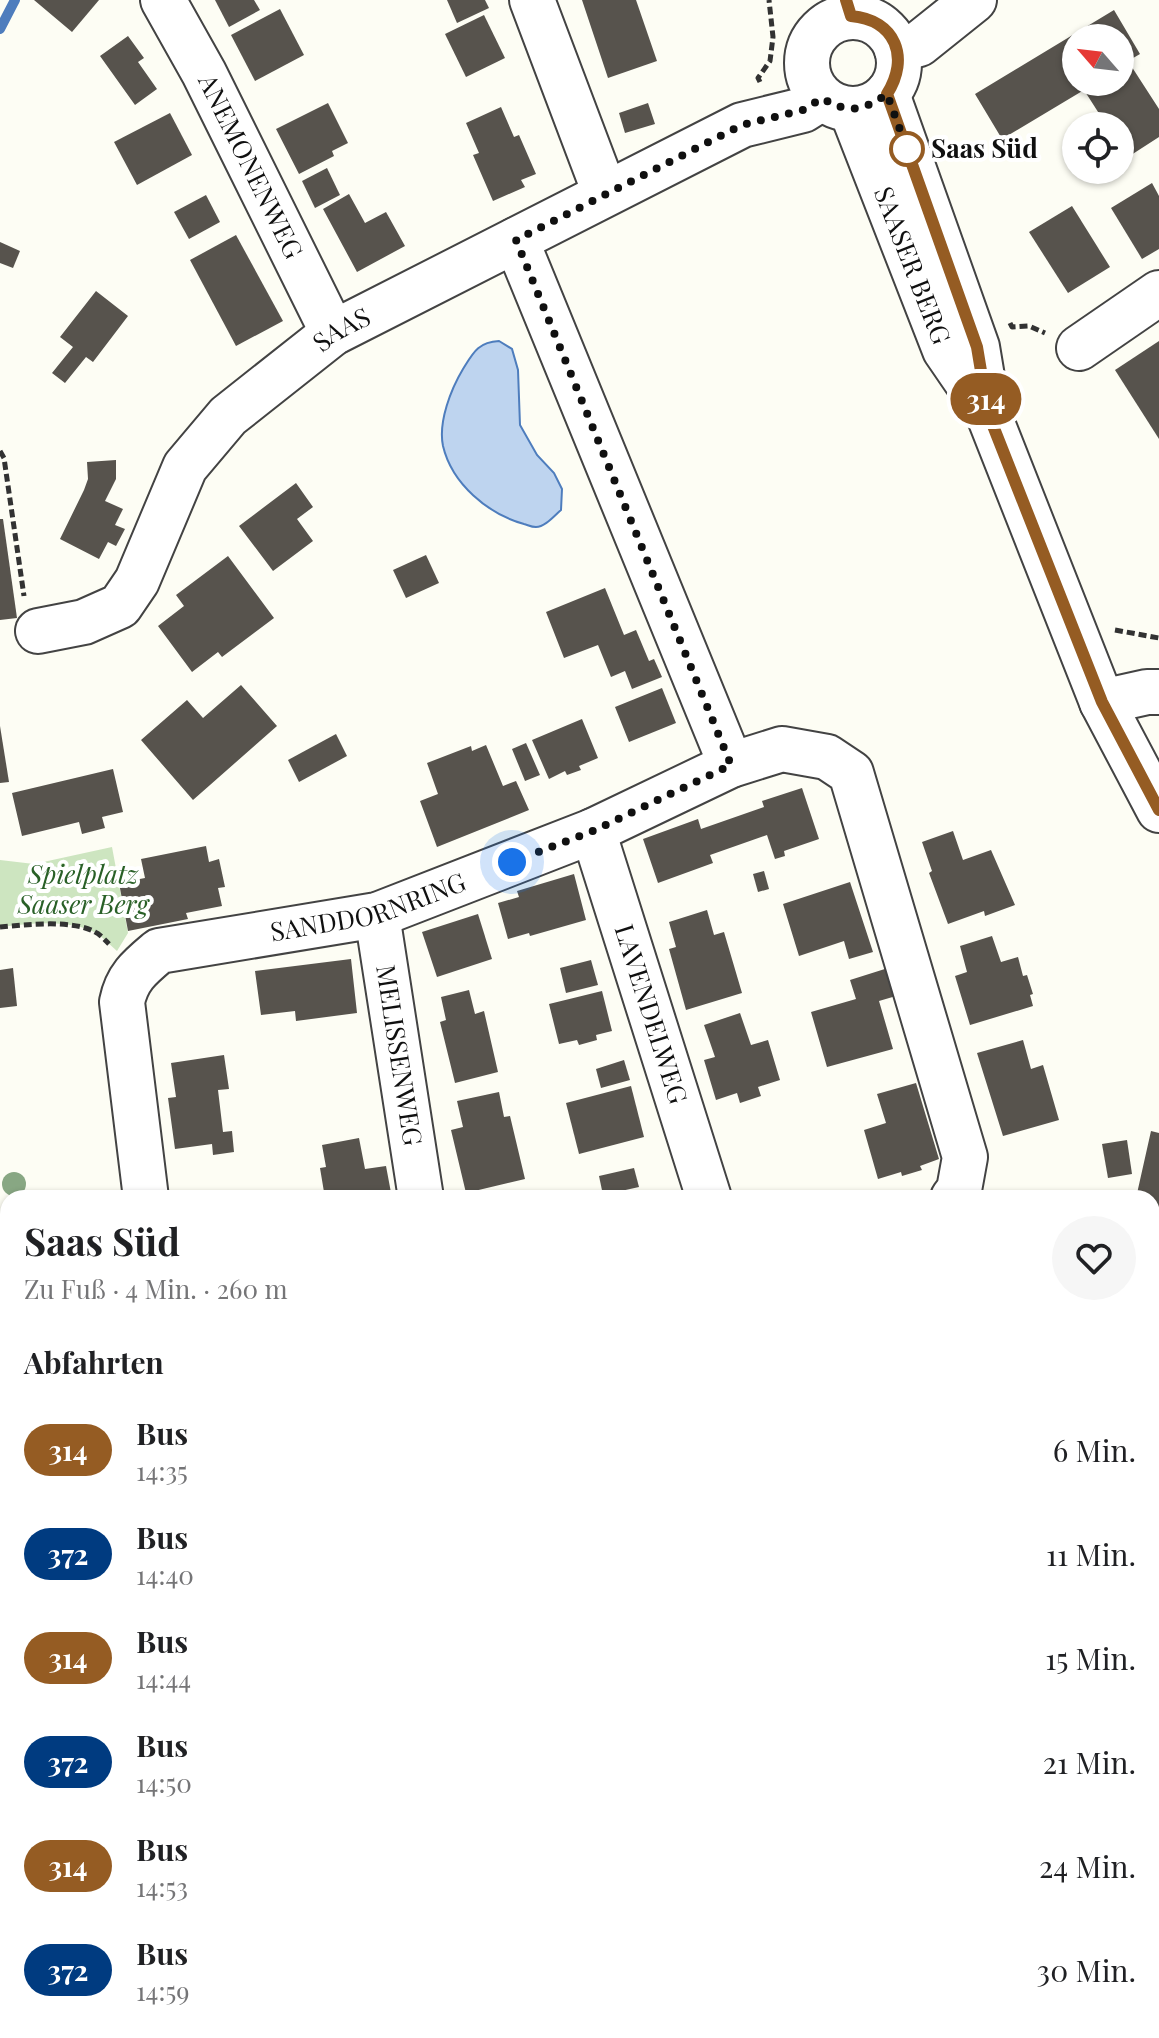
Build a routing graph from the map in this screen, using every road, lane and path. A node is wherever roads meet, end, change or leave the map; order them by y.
1 (163, 0) edge
2 (532, 0) edge
3 (769, 0) edge
4 (974, 0) edge
5 (897, 50) junction
6 (837, 52) edge
7 (755, 109) junction
8 (605, 193) junction
9 (516, 240) junction
10 (1159, 293) edge
11 (1005, 314) dead end
12 (333, 333) junction
13 (1079, 348) joint
14 (0, 451) edge
15 (1114, 630) dead end
16 (38, 631) joint
17 (1159, 638) edge
18 (1159, 692) edge
19 (1102, 702) junction
20 (731, 765) junction
21 (1159, 810) edge
22 (593, 831) junction
23 (377, 915) junction
24 (0, 927) edge
25 (134, 972) junction
26 (145, 1190) edge
27 (420, 1190) edge
28 (706, 1190) edge
29 (959, 1190) edge

1 - 12 street, ANEMONENWEG
2 - 8 street
3 - 7 path
4 - 5 street
5 - 6 street
5 - 6 street
6 - 7 street, SAAS
6 - 19 street, SAASER BERG
7 - 8 street, SAAS
8 - 9 street, SAAS
9 - 12 street, SAAS
9 - 20 street
10 - 13 street
11 - 13 path
12 - 16 street, SAAS
14 - 16 path
15 - 17 path
18 - 19 street
19 - 21 street, SAASER BERG
20 - 22 street, SANDDORNRING
20 - 29 street, SANDDORNRING
22 - 23 street, SANDDORNRING
22 - 28 street, LAVENDELWEG
23 - 25 street, SANDDORNRING
23 - 27 street, MELISSENWEG
24 - 25 path
25 - 26 street

